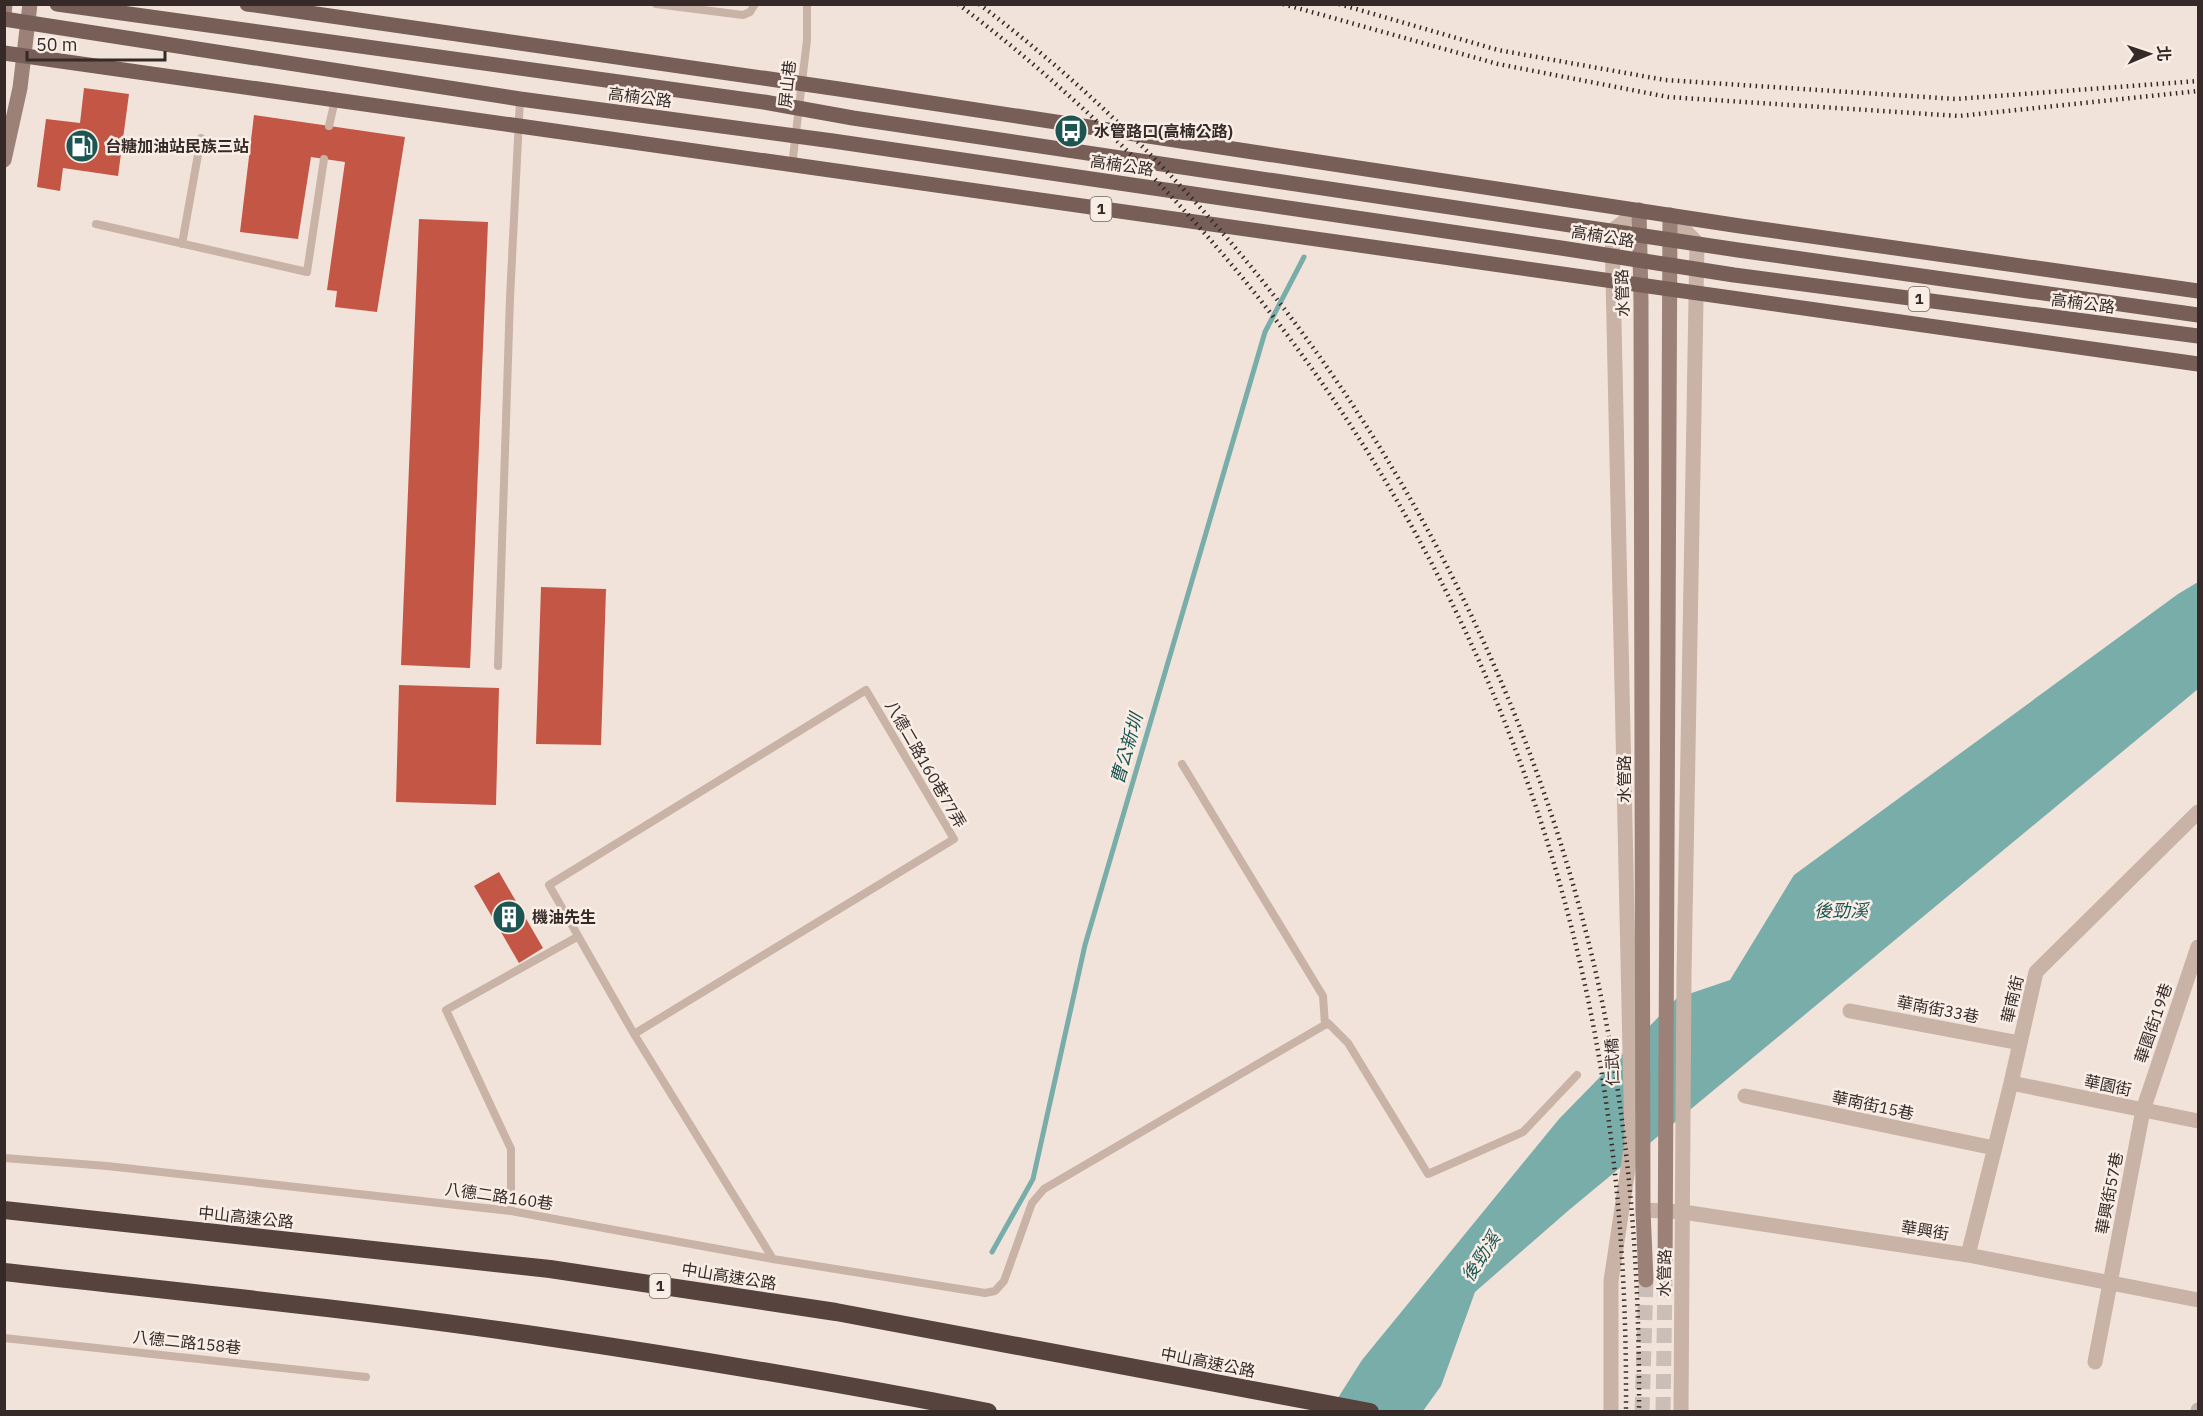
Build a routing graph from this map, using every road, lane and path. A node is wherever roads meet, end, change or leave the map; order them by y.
1 (5, 4) edge
2 (30, 4) edge
3 (57, 4) edge
4 (247, 4) edge
5 (656, 4) edge
6 (755, 4) edge
7 (807, 4) edge
8 (4, 17) edge
9 (29, 22) junction
10 (4, 53) edge
11 (25, 56) junction
12 (802, 84) junction
13 (520, 99) junction
14 (335, 100) junction
15 (800, 108) junction
16 (329, 126) dead end
17 (518, 126) junction
18 (796, 135) junction
19 (201, 138) dead end
20 (324, 159) dead end
21 (4, 160) edge
22 (792, 166) junction
23 (1639, 210) junction
24 (1670, 215) junction
25 (96, 224) dead end
26 (1612, 231) junction
27 (1639, 235) junction
28 (1670, 239) junction
29 (1696, 243) junction
30 (182, 244) junction
31 (1614, 256) junction
32 (1639, 260) junction
33 (1671, 265) junction
34 (1696, 269) junction
35 (1613, 280) junction
36 (1640, 284) junction
37 (1670, 289) junction
38 (2199, 291) edge
39 (1695, 293) junction
40 (2199, 315) edge
41 (2199, 336) edge
42 (2199, 364) edge
43 (498, 666) dead end
44 (1182, 764) dead end
45 (2199, 812) edge
46 (577, 937) junction
47 (2199, 947) edge
48 (1635, 979) junction
49 (1850, 1011) dead end
50 (1325, 1025) junction
51 (634, 1034) junction
52 (2020, 1043) junction
53 (1577, 1075) dead end
54 (2011, 1083) junction
55 (1745, 1096) dead end
56 (2143, 1110) junction
57 (2199, 1121) edge
58 (1638, 1140) junction
59 (1994, 1148) junction
60 (4, 1158) edge
61 (1664, 1209) junction
62 (4, 1210) edge
63 (1643, 1210) junction
64 (511, 1211) junction
65 (1683, 1212) junction
66 (1968, 1255) junction
67 (773, 1259) junction
68 (4, 1272) edge
69 (1665, 1279) tunnel mouth
70 (1646, 1280) tunnel mouth
71 (2110, 1283) junction
72 (2199, 1300) edge
73 (4, 1338) edge
74 (2095, 1362) dead end
75 (366, 1377) dead end
76 (988, 1412) edge
77 (1370, 1412) edge
78 (1611, 1412) edge
79 (1681, 1412) edge

1 - 8 street
2 - 9 street
3 - 15 main road, 高楠公路 / 1
4 - 12 main road, 高楠公路
5 - 6 lane
7 - 12 lane, 屏山巷
8 - 9 main road, 高楠公路 / 1
9 - 11 street
9 - 13 main road, 高楠公路 / 1
10 - 11 main road, 1
11 - 14 main road, 1
11 - 21 street
12 - 15 lane, 屏山巷
12 - 23 main road, 高楠公路
13 - 17 lane
13 - 18 main road, 高楠公路 / 1
14 - 16 lane
14 - 17 main road, 1
15 - 18 lane, 屏山巷
15 - 26 main road, 高楠公路 / 1
17 - 22 main road, 1
17 - 43 lane
18 - 22 lane, 屏山巷
18 - 31 main road, 高楠公路 / 1
19 - 30 lane
20 - 30 lane
22 - 35 main road, 1
23 - 24 main road, 高楠公路
23 - 26 street
23 - 27 street, 水管路
24 - 28 street
24 - 29 street
24 - 38 main road, 高楠公路
25 - 30 lane
26 - 27 main road, 高楠公路 / 1
26 - 31 street, 水管路
27 - 28 main road, 高楠公路 / 1
27 - 32 street, 水管路
28 - 29 main road, 高楠公路 / 1
28 - 33 street
29 - 34 street
29 - 40 main road, 高楠公路 / 1
31 - 32 main road, 高楠公路 / 1
31 - 35 street, 水管路
32 - 33 main road, 高楠公路 / 1
32 - 36 street, 水管路
33 - 34 main road, 高楠公路 / 1
33 - 37 street
34 - 39 street
34 - 41 main road, 高楠公路 / 1
35 - 36 main road, 1
35 - 48 street, 水管路
36 - 37 main road, 1
36 - 48 street, 水管路
37 - 39 main road, 1
37 - 61 street, 水管路
39 - 42 main road, 1
39 - 65 street, 水管路
44 - 50 lane
45 - 52 street, 華南街
46 - 51 lane, 八德二路160巷77弄
46 - 51 lane, 八德二路160巷77弄
46 - 64 lane
47 - 56 street, 華園街19巷
48 - 58 street, 仁武橋
49 - 52 street, 華南街33巷
50 - 53 lane
50 - 67 lane, 八德二路160巷
51 - 67 lane, 八德二路160巷77弄
52 - 54 street, 華南街
54 - 56 street, 華園街
54 - 59 street, 華南街
55 - 59 street, 華南街15巷
56 - 57 street, 華園街
56 - 71 street, 華興街57巷
58 - 63 street, 水管路
58 - 78 street
59 - 66 street, 華南街
60 - 64 lane, 八德二路160巷
61 - 63 street, 華興街
61 - 65 street, 華興街
61 - 69 street, 水管路
62 - 77 highway, 中山高速公路 / 1
63 - 70 street, 水管路
64 - 67 lane, 八德二路160巷
65 - 66 street, 華興街
65 - 79 street, 水管路
66 - 71 street, 華興街
68 - 76 highway
71 - 72 street, 華興街
71 - 74 street, 華興街57巷
73 - 75 lane, 八德二路158巷

